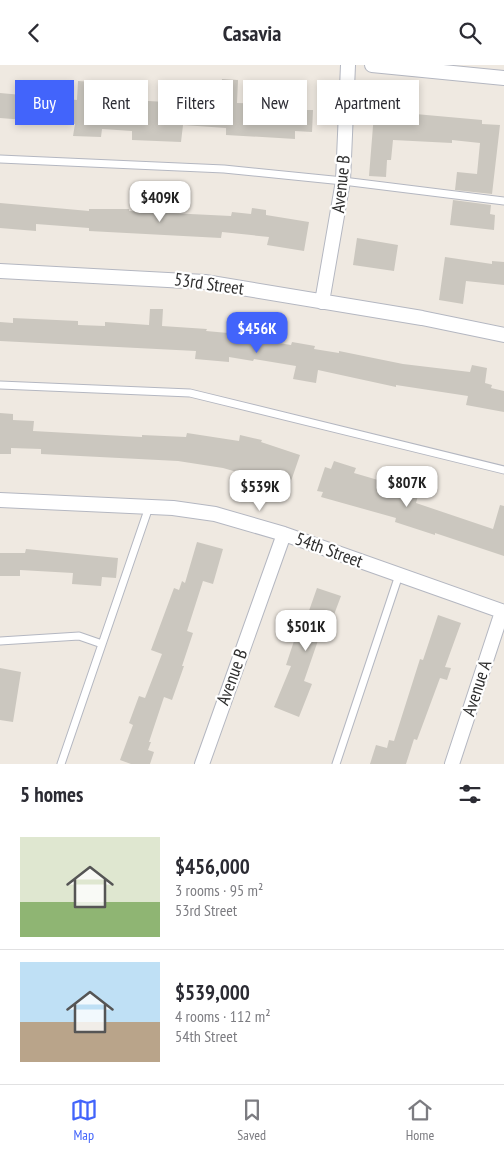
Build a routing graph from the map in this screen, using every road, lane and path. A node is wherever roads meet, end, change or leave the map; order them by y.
1 (348, 65) edge
2 (372, 65) edge
3 (504, 78) edge
4 (0, 159) edge
5 (343, 181) junction
6 (504, 201) edge
7 (0, 271) edge
8 (322, 302) junction
9 (504, 335) edge
10 (0, 385) edge
11 (504, 470) edge
12 (0, 501) edge
13 (149, 507) junction
14 (284, 534) junction
15 (398, 575) junction
16 (503, 612) edge
17 (0, 641) edge
18 (102, 644) junction
19 (61, 764) edge
20 (202, 764) edge
21 (336, 764) edge
22 (452, 764) edge

1 - 5 street, Avenue B
2 - 3 street
4 - 5 lane
5 - 6 lane
5 - 8 street, Avenue B
7 - 8 street, 53rd Street
8 - 9 street, 53rd Street
10 - 11 lane
12 - 13 street, 54th Street
13 - 14 street, 54th Street
13 - 18 lane
14 - 15 street, 54th Street
14 - 20 street, Avenue B
15 - 16 street, 54th Street
15 - 21 lane
16 - 22 street, Avenue A
17 - 18 lane
18 - 19 lane

